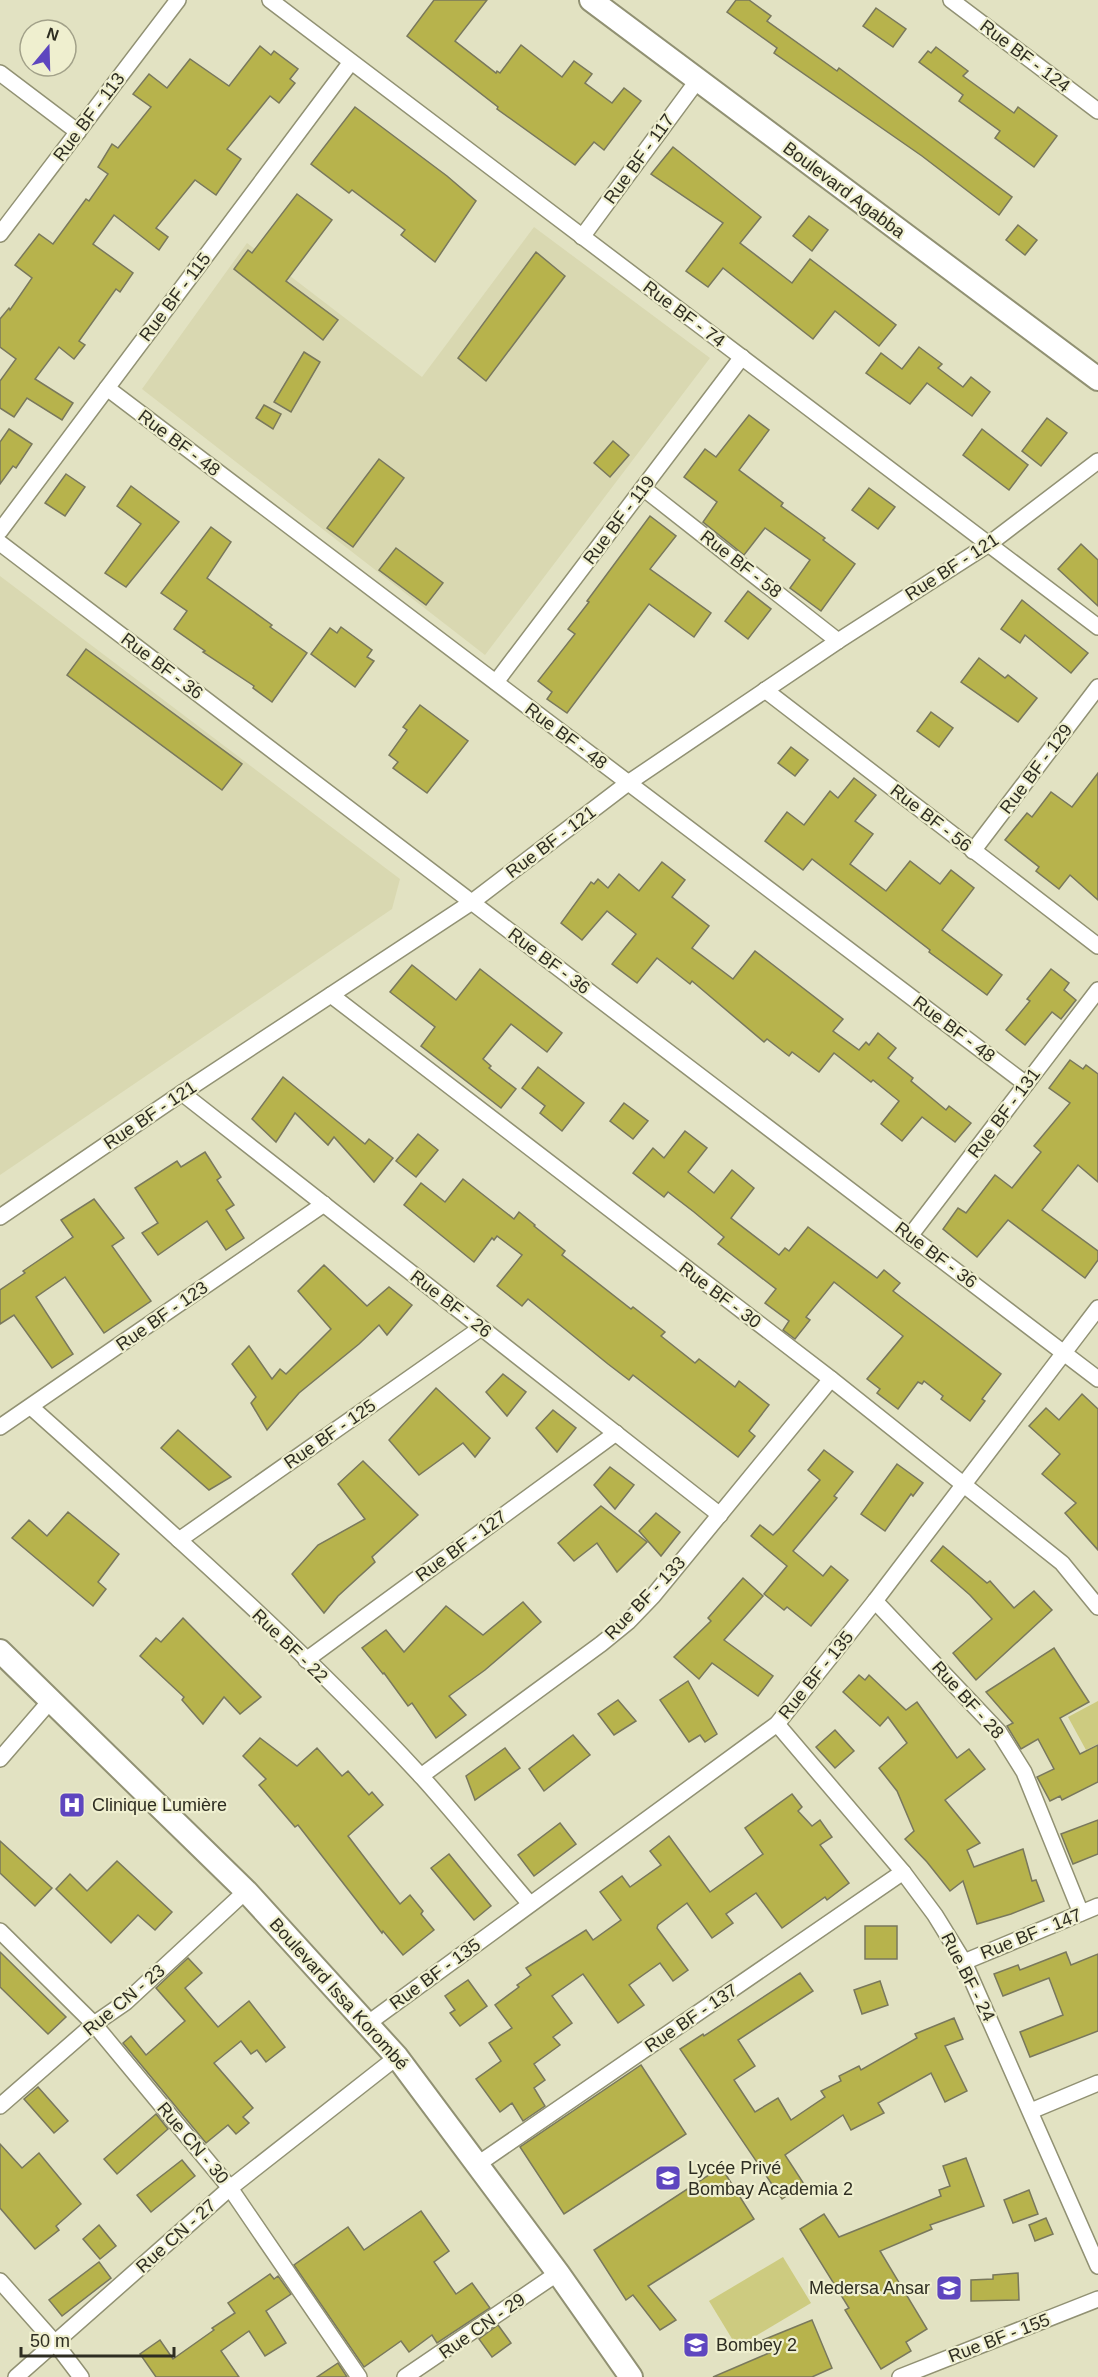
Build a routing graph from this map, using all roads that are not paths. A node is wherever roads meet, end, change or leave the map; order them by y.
1 (178, 0) edge
2 (270, 0) edge
3 (591, 0) edge
4 (951, 0) edge
5 (351, 62) junction
6 (0, 73) edge
7 (697, 81) junction
8 (1098, 111) edge
9 (78, 132) junction
10 (0, 234) edge
11 (582, 237) junction
12 (742, 357) junction
13 (1098, 379) edge
14 (107, 388) junction
15 (1098, 461) edge
16 (643, 488) junction
17 (0, 531) edge
18 (0, 543) edge
19 (989, 544) junction
20 (1098, 627) edge
21 (838, 641) junction
22 (496, 682) junction
23 (1098, 687) edge
24 (765, 690) junction
25 (628, 783) junction
26 (974, 851) junction
27 (472, 902) junction
28 (1098, 946) edge
29 (1098, 990) edge
30 (331, 995) junction
31 (1026, 1084) junction
32 (182, 1093) junction
33 (324, 1204) junction
34 (0, 1217) edge
35 (910, 1236) junction
36 (1098, 1308) edge
37 (481, 1328) junction
38 (1064, 1353) junction
39 (831, 1379) junction
40 (1098, 1379) edge
41 (31, 1407) junction
42 (0, 1427) edge
43 (616, 1433) junction
44 (964, 1485) junction
45 (720, 1515) junction
46 (179, 1540) junction
47 (875, 1601) junction
48 (1098, 1607) edge
49 (0, 1651) edge
50 (306, 1660) junction
51 (51, 1700) junction
52 (777, 1724) junction
53 (0, 1759) edge
54 (421, 1776) junction
55 (903, 1872) junction
56 (246, 1891) junction
57 (530, 1904) junction
58 (1098, 1906) edge
59 (1081, 1913) junction
60 (0, 1931) edge
61 (964, 1962) junction
62 (94, 2024) junction
63 (367, 2024) junction
64 (397, 2056) junction
65 (1098, 2083) edge
66 (0, 2106) edge
67 (1031, 2111) junction
68 (478, 2164) junction
69 (230, 2188) junction
70 (1098, 2266) edge
71 (558, 2273) junction
72 (0, 2281) edge
73 (1098, 2299) edge
74 (56, 2344) junction
75 (16, 2377) edge
76 (81, 2377) edge
77 (359, 2377) edge
78 (405, 2377) edge
79 (631, 2377) edge
80 (900, 2377) edge

1 - 9 street, Rue BF - 113
2 - 5 street, Rue BF - 74
3 - 7 street, Boulevard Agabba
4 - 8 street, Rue BF - 124
5 - 11 street, Rue BF - 74
5 - 14 street, Rue BF - 115
6 - 9 street
7 - 11 street, Rue BF - 117
7 - 13 street, Boulevard Agabba
9 - 10 street, Rue BF - 113
11 - 12 street, Rue BF - 74
12 - 16 street, Rue BF - 119
12 - 19 street, Rue BF - 74
14 - 17 street, Rue BF - 115
14 - 22 street, Rue BF - 48
15 - 19 street, Rue BF - 121
16 - 21 street, Rue BF - 58
16 - 22 street, Rue BF - 119
18 - 27 street, Rue BF - 36
19 - 20 street, Rue BF - 74
19 - 21 street, Rue BF - 121
21 - 24 street, Rue BF - 121
22 - 25 street, Rue BF - 48
23 - 26 street, Rue BF - 129
24 - 25 street, Rue BF - 121
24 - 26 street, Rue BF - 56
25 - 27 street, Rue BF - 121
25 - 31 street, Rue BF - 48
26 - 28 street, Rue BF - 56
27 - 30 street, Rue BF - 121
27 - 35 street, Rue BF - 36
29 - 31 street, Rue BF - 131
30 - 32 street, Rue BF - 121
30 - 39 street, Rue BF - 30
31 - 35 street, Rue BF - 131
32 - 33 street, Rue BF - 26
32 - 34 street, Rue BF - 121
33 - 37 street, Rue BF - 26
33 - 41 street, Rue BF - 123
35 - 38 street, Rue BF - 36
36 - 38 street, Rue BF - 135
37 - 43 street, Rue BF - 26
37 - 46 street, Rue BF - 125
38 - 40 street, Rue BF - 36
38 - 44 street, Rue BF - 135
39 - 44 street, Rue BF - 30
39 - 45 street, Rue BF - 133
41 - 42 street, Rue BF - 123
41 - 46 street, Rue BF - 22
43 - 45 street, Rue BF - 26
43 - 50 street, Rue BF - 127
44 - 47 street, Rue BF - 135
44 - 48 street, Rue BF - 30
45 - 54 street, Rue BF - 133
46 - 50 street, Rue BF - 22
47 - 52 street, Rue BF - 135
47 - 59 street, Rue BF - 28
49 - 51 street, Boulevard Issa Korombé
50 - 54 street, Rue BF - 22
51 - 53 street
51 - 56 street, Boulevard Issa Korombé
52 - 55 street, Rue BF - 24
52 - 57 street, Rue BF - 135
54 - 57 street, Rue BF - 22
55 - 61 street, Rue BF - 24
55 - 68 street, Rue BF - 137
56 - 62 street, Rue CN - 23
56 - 63 street, Boulevard Issa Korombé
57 - 63 street, Rue BF - 135
58 - 59 street, Rue BF - 147
59 - 61 street, Rue BF - 147
60 - 62 street, Rue CN - 30
61 - 67 street, Rue BF - 24
62 - 66 street, Rue CN - 23
62 - 69 street, Rue CN - 30
63 - 64 street, Boulevard Issa Korombé
64 - 68 street, Boulevard Issa Korombé
64 - 69 street, Rue CN - 27
65 - 67 street
67 - 70 street, Rue BF - 24
68 - 71 street, Boulevard Issa Korombé
69 - 74 street, Rue CN - 27
69 - 77 street, Rue CN - 30
71 - 78 street, Rue CN - 29
71 - 79 street, Boulevard Issa Korombé
72 - 74 street
73 - 80 street, Rue BF - 155
74 - 75 street, Rue CN - 27
74 - 76 street

